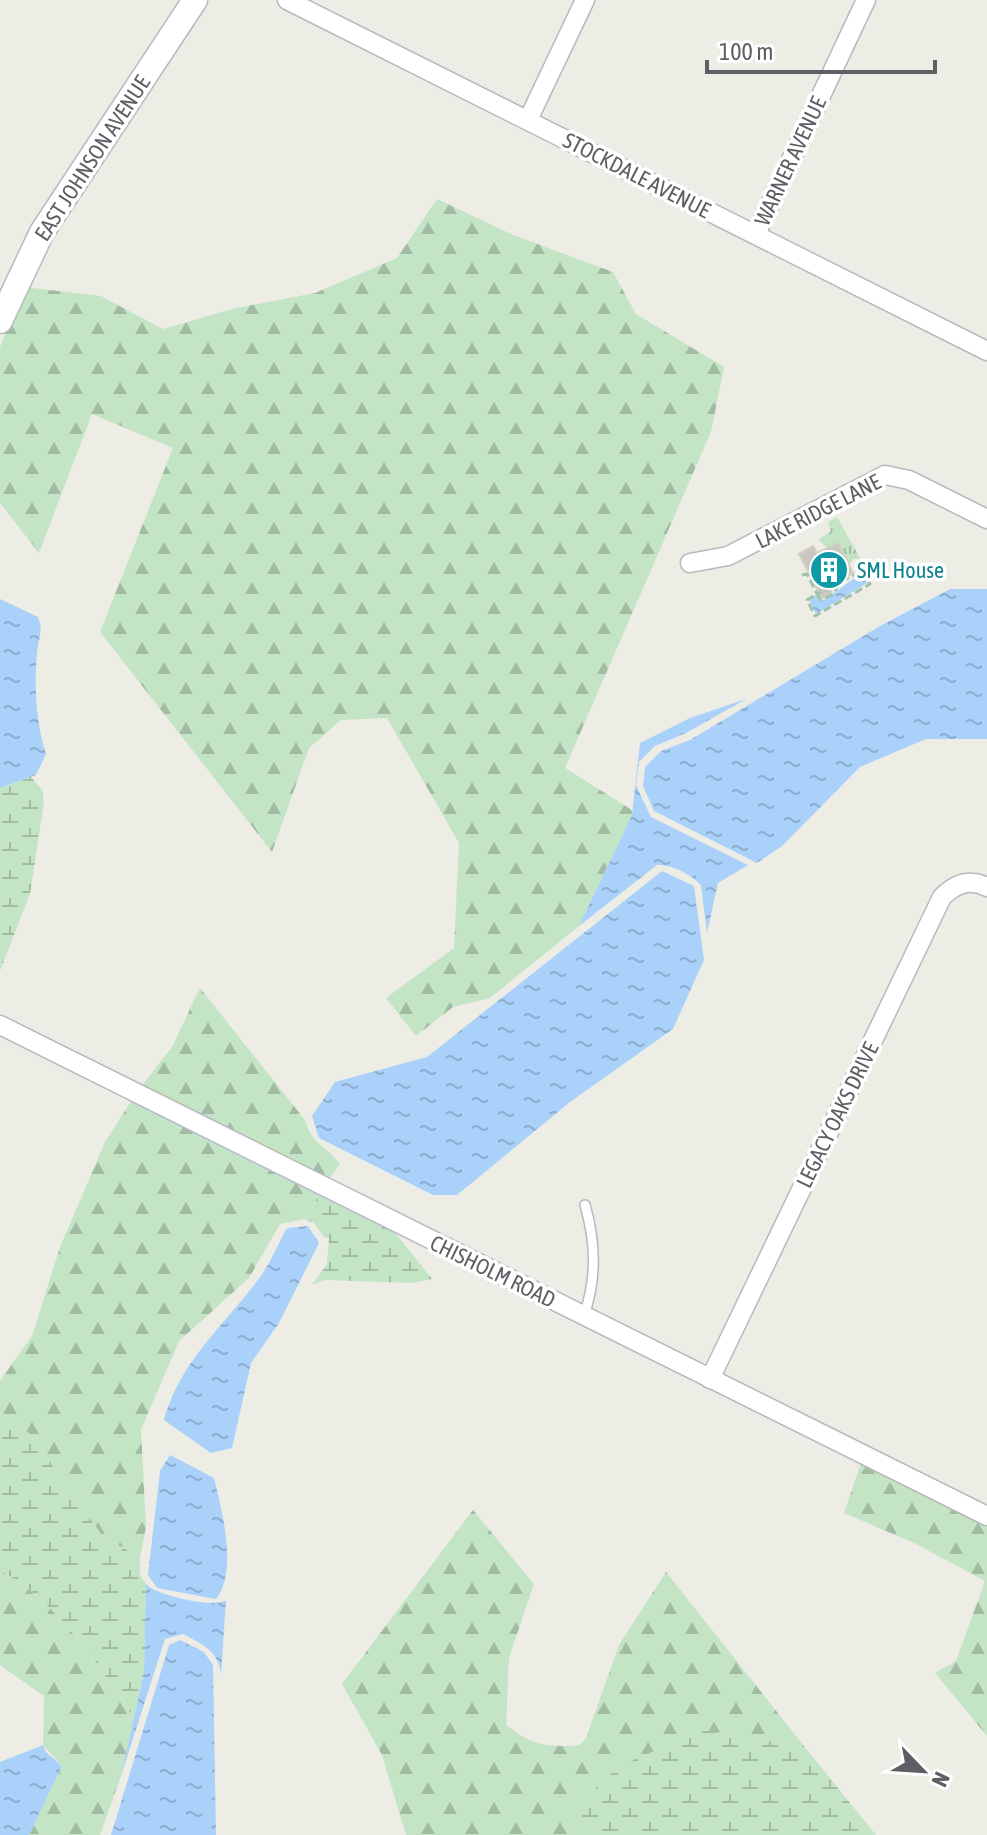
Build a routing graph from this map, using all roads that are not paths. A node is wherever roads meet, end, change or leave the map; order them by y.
1 (195, 0) edge
2 (287, 0) edge
3 (585, 0) edge
4 (866, 0) edge
5 (528, 120) junction
6 (756, 234) junction
7 (0, 321) edge
8 (985, 345) edge
9 (987, 519) edge
10 (690, 563) dead end
11 (987, 887) edge
12 (0, 1025) edge
13 (585, 1205) dead end
14 (584, 1316) junction
15 (710, 1379) junction
16 (987, 1516) edge

1 - 7 main road, EAST JOHNSON AVENUE
2 - 5 street, STOCKDALE AVENUE
3 - 5 street
4 - 6 street, WARNER AVENUE
5 - 6 street, STOCKDALE AVENUE
6 - 8 street, STOCKDALE AVENUE
9 - 10 street, LAKE RIDGE LANE
11 - 15 street, LEGACY OAKS DRIVE
12 - 14 street, CHISHOLM ROAD
13 - 14 lane
14 - 15 street, CHISHOLM ROAD
15 - 16 street, CHISHOLM ROAD

